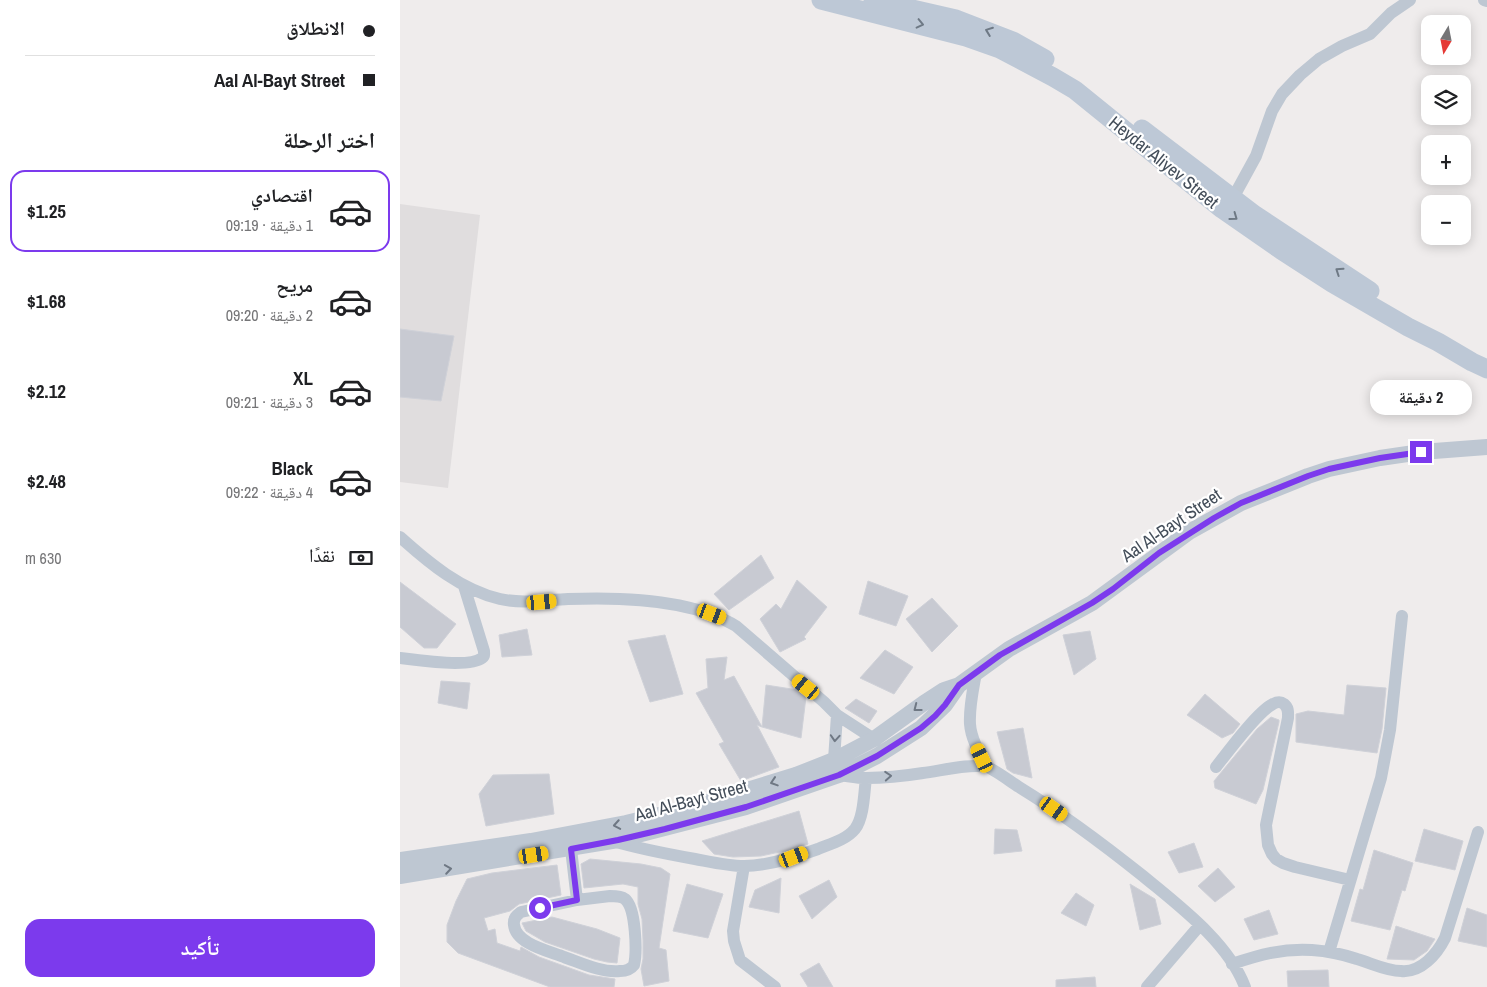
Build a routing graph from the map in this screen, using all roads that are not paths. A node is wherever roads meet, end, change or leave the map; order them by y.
1 (821, 0) edge
2 (871, 0) edge
3 (1410, 0) edge
4 (1233, 198) junction
5 (1487, 356) edge
6 (1487, 369) edge
7 (1487, 447) edge
8 (400, 537) edge
9 (464, 586) junction
10 (1402, 616) dead end
11 (400, 658) edge
12 (976, 673) junction
13 (959, 685) junction
14 (837, 715) junction
15 (874, 739) junction
16 (836, 767) junction
17 (1216, 767) dead end
18 (987, 768) junction
19 (866, 778) junction
20 (800, 781) junction
21 (1478, 832) dead end
22 (612, 841) junction
23 (571, 849) junction
24 (400, 860) edge
25 (744, 866) junction
26 (400, 876) edge
27 (1350, 880) junction
28 (577, 900) junction
29 (1200, 925) junction
30 (1329, 952) junction
31 (1232, 964) junction
32 (774, 987) edge
33 (1148, 987) edge
34 (1245, 987) edge

1 -> 6 main road, Heydar Aliyev Street
4 -> 2 main road, Heydar Aliyev Street
3 - 4 street
5 -> 4 main road, Heydar Aliyev Street
7 - 12 street, Aal Al-Bayt Street
8 - 9 street
9 - 11 street
9 - 14 street
10 - 27 street
12 - 13 street, Aal Al-Bayt Street
12 - 18 street
13 -> 15 street, Aal Al-Bayt Street
13 - 16 street, Aal Al-Bayt Street
14 - 15 street
14 -> 16 street
15 - 16 street, Aal Al-Bayt Street
16 - 19 street
16 - 20 street, Aal Al-Bayt Street
17 - 27 street
19 -> 18 street
18 - 29 street
19 - 25 street
20 - 22 street, Aal Al-Bayt Street
20 -> 24 street, Aal Al-Bayt Street
21 - 30 street
22 - 23 street, Aal Al-Bayt Street
22 - 25 street
26 -> 23 street, Aal Al-Bayt Street
23 - 28 street
25 - 32 street
27 - 30 street
28 - 28 street
29 - 31 street
29 - 33 street
30 - 31 street
31 - 34 street

